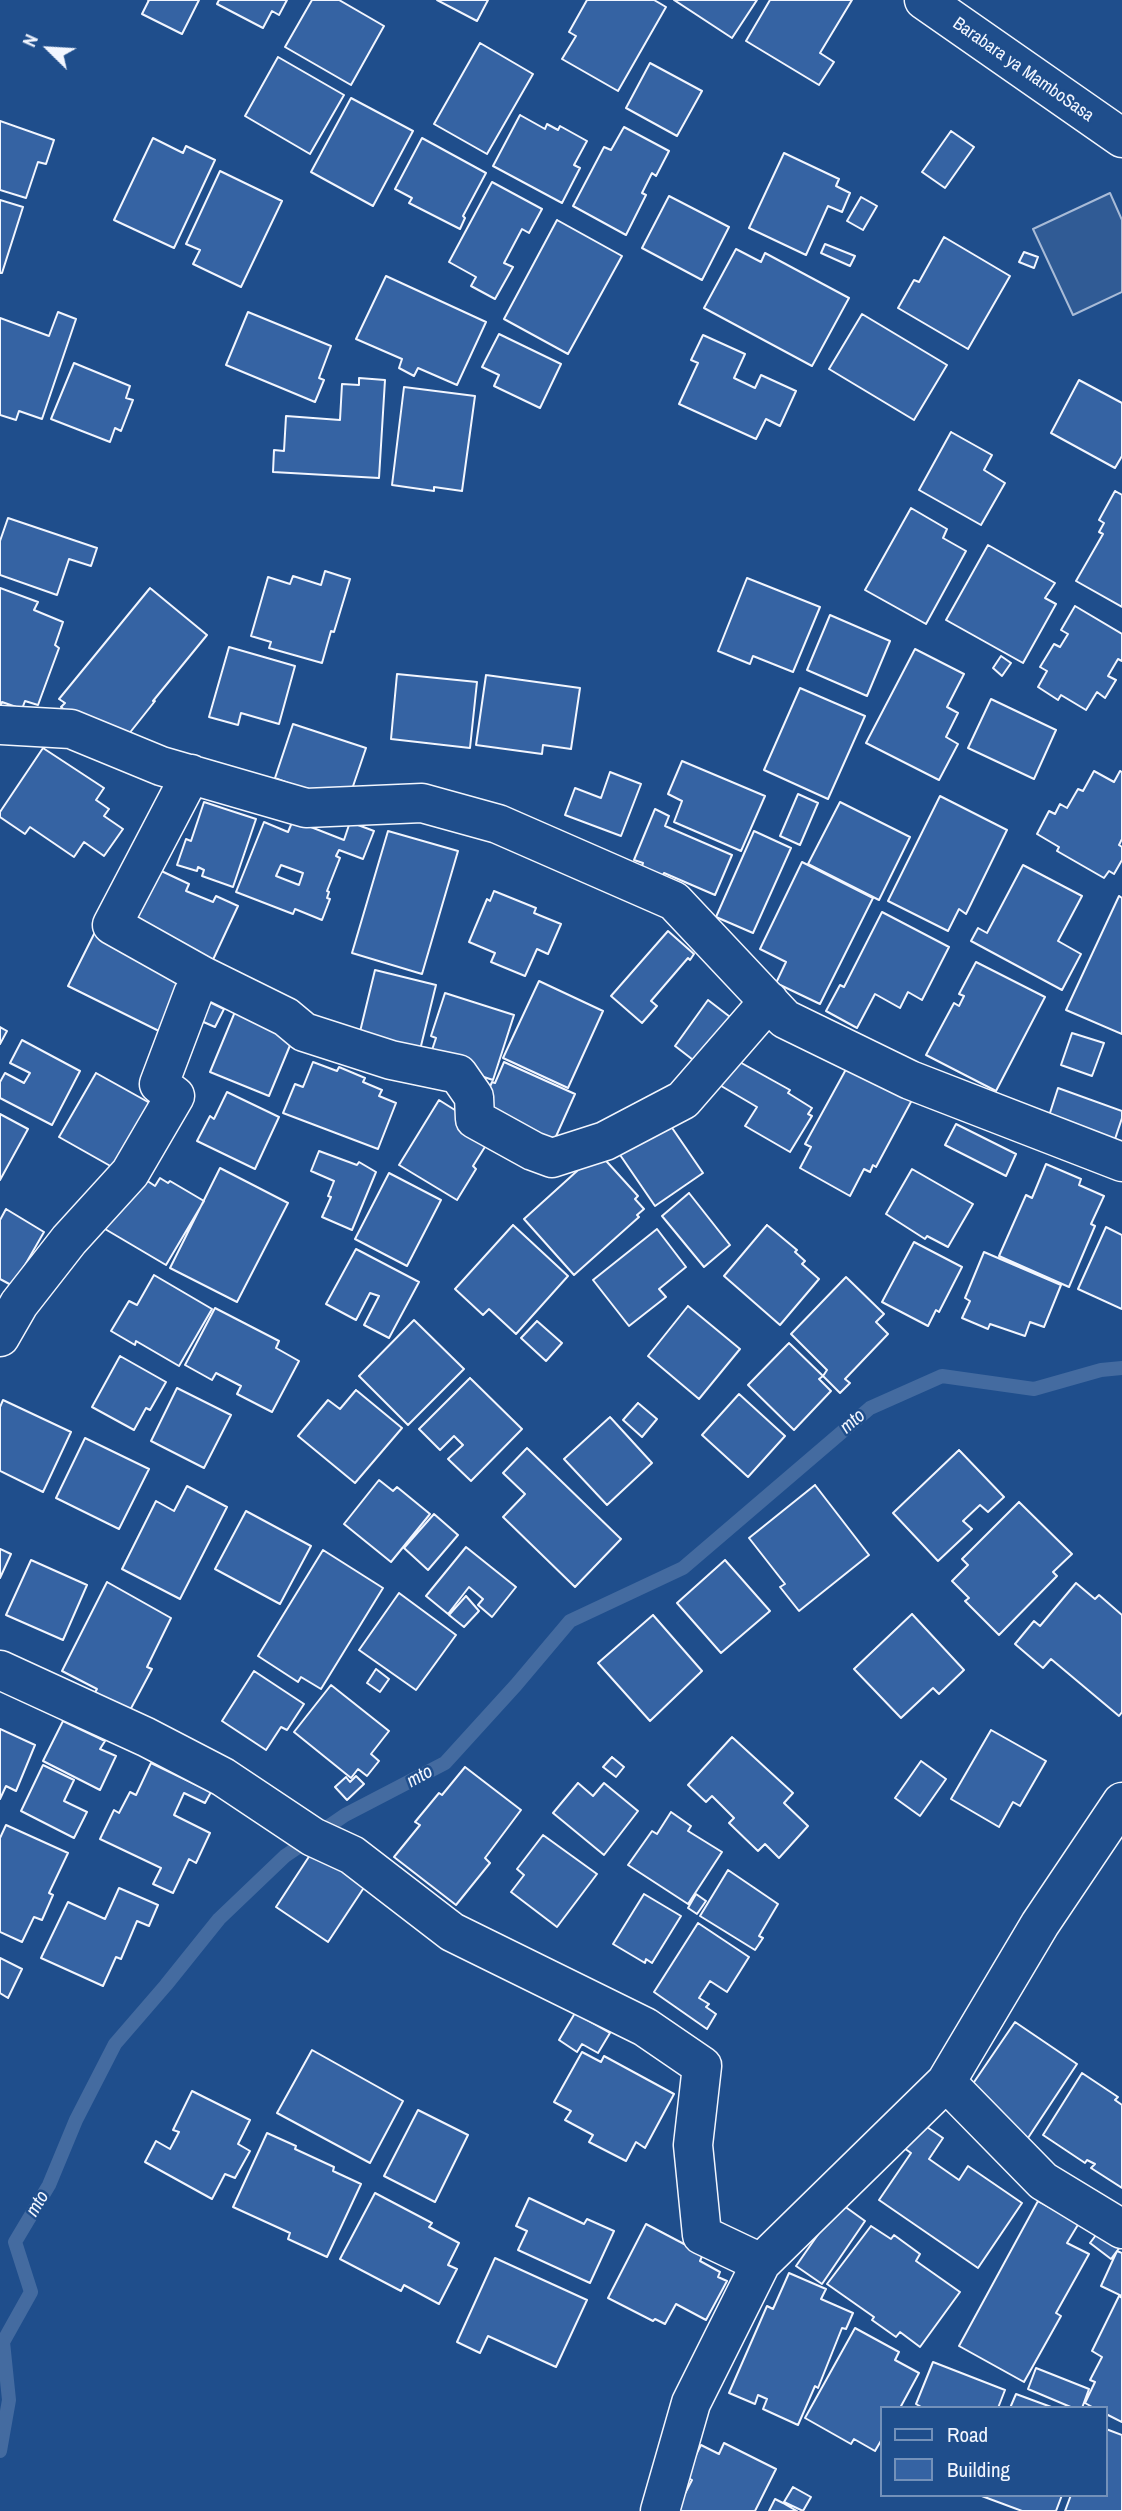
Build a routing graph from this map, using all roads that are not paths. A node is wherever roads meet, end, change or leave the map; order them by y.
1 (924, 0) edge
2 (1122, 138) edge
3 (0, 725) edge
4 (191, 774) junction
5 (203, 976) junction
6 (769, 1001) junction
7 (1122, 1162) edge
8 (0, 1337) edge
9 (0, 1670) edge
10 (1122, 1802) edge
11 (946, 2082) junction
12 (1122, 2229) edge
13 (761, 2263) junction
14 (660, 2511) edge

1 - 2 street, Barabara ya MamboSasa
3 - 4 street
4 - 5 street
4 - 6 street
5 - 6 street
5 - 8 street
6 - 7 street
9 - 13 street
10 - 11 street
11 - 12 street
11 - 13 street
13 - 14 street

